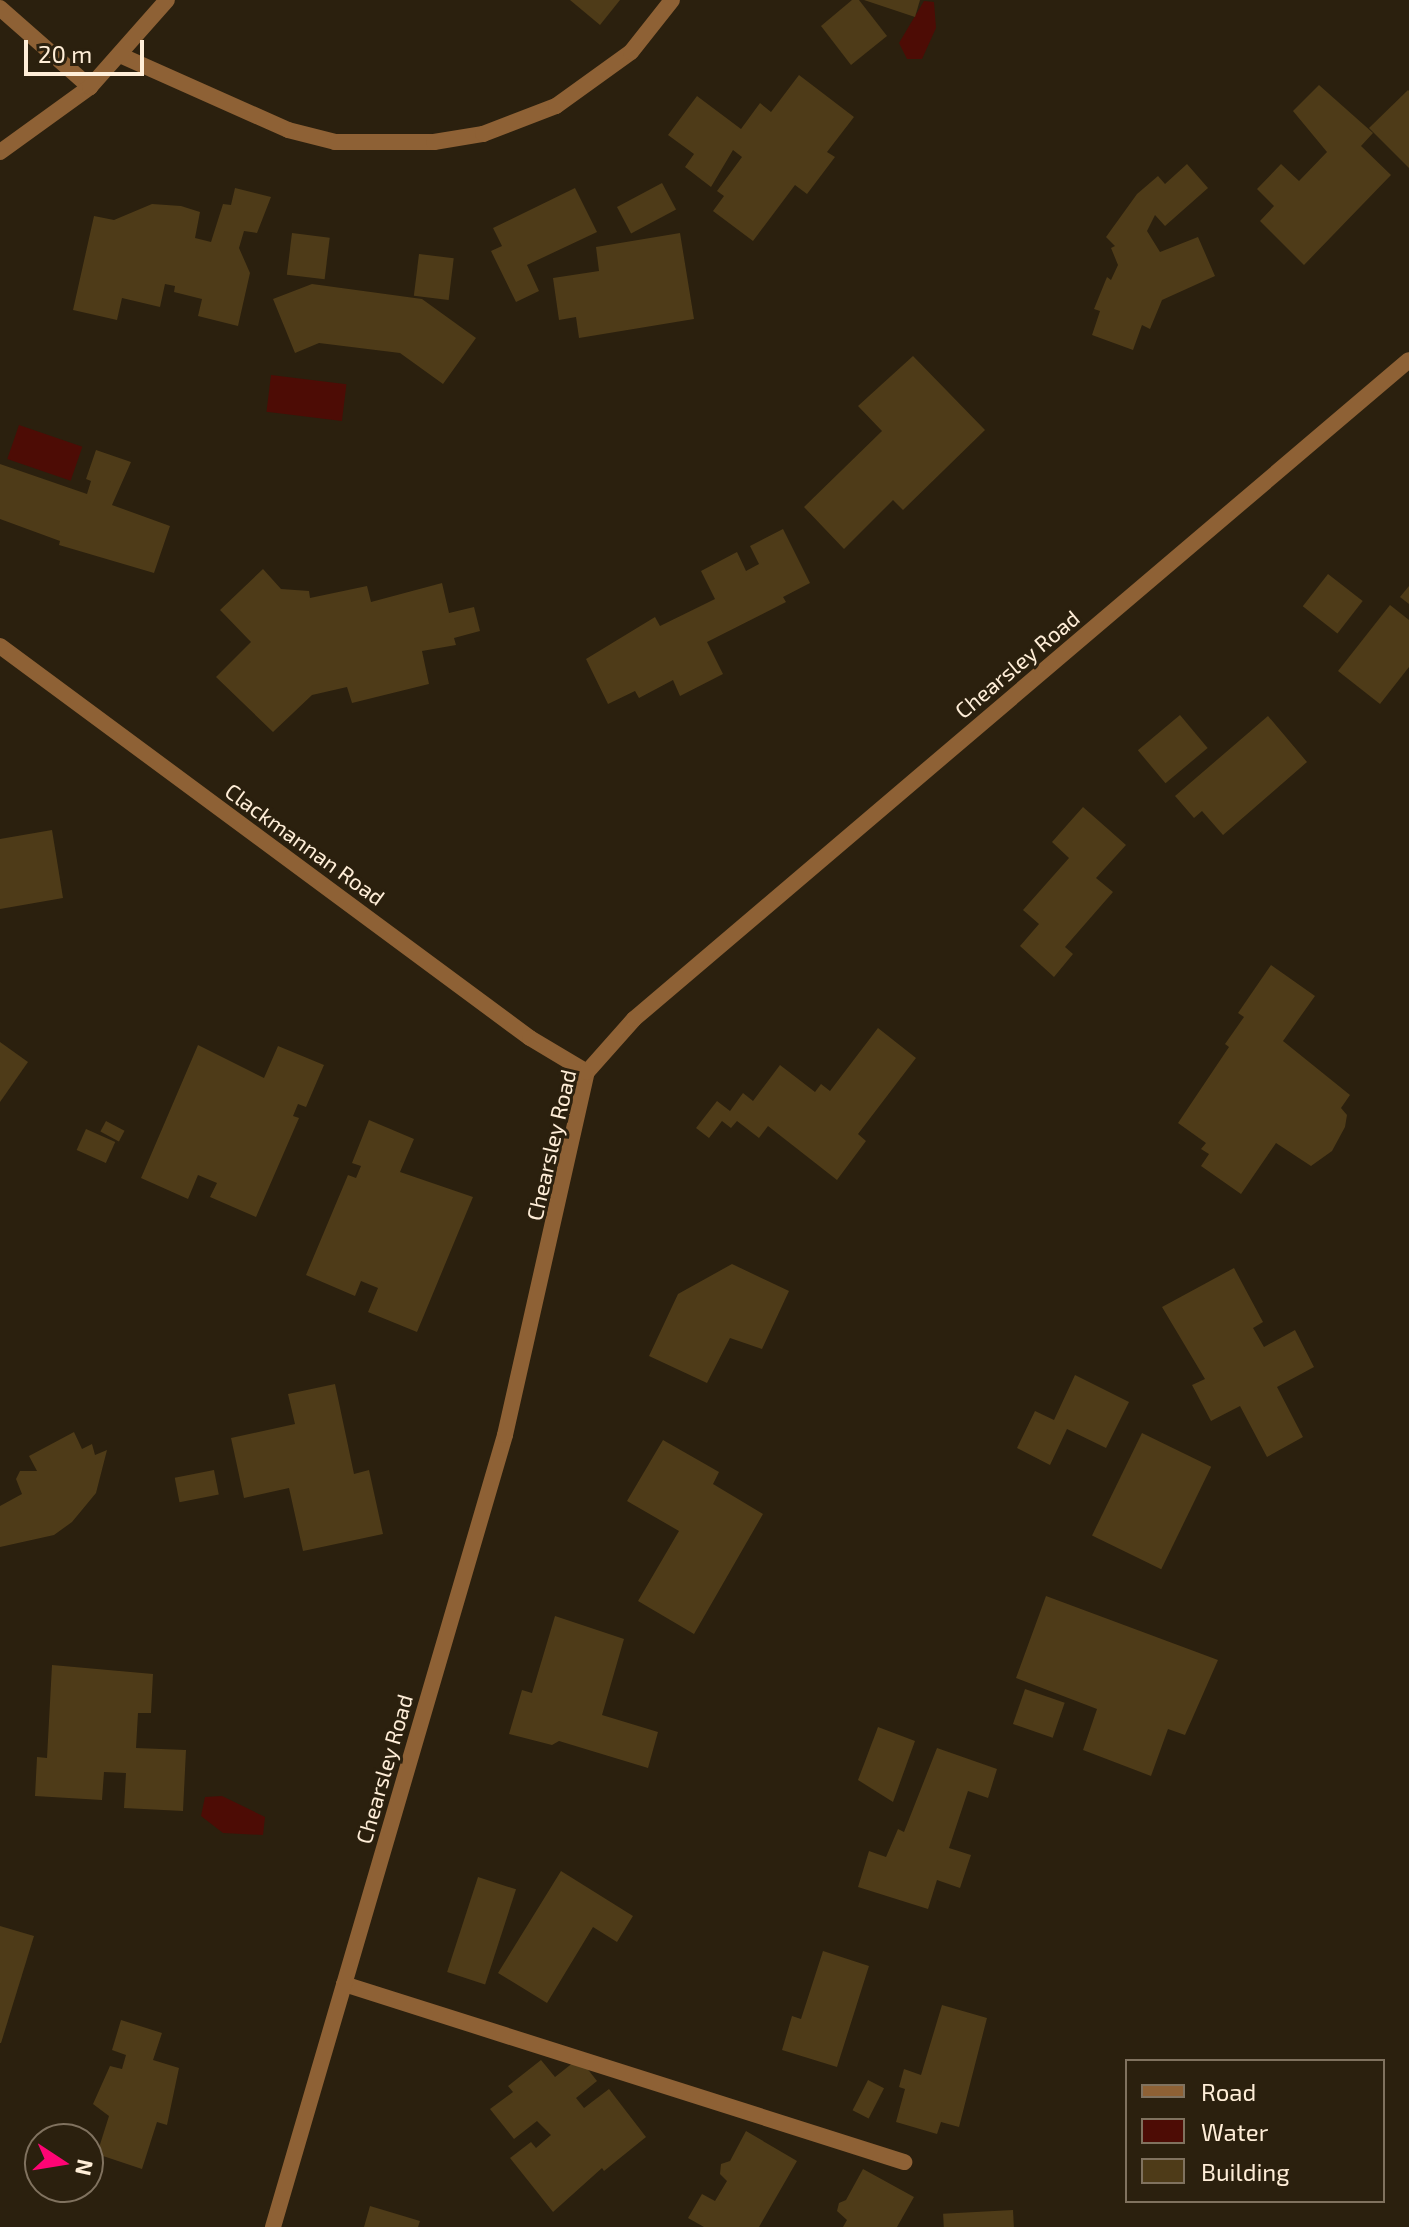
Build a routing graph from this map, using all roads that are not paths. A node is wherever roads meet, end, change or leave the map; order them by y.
1 (167, 0) edge
2 (672, 0) edge
3 (0, 8) edge
4 (122, 56) junction
5 (90, 87) junction
6 (0, 152) edge
7 (1409, 360) edge
8 (0, 646) edge
9 (587, 1072) junction
10 (344, 1984) junction
11 (904, 2162) dead end
12 (273, 2227) edge

1 - 4 street
2 - 4 street
3 - 5 street
4 - 5 street
5 - 6 street
7 - 9 street, Chearsley Road
8 - 9 street, Clackmannan Road
9 - 10 street, Chearsley Road
10 - 11 street
10 - 12 street, Chearsley Road

